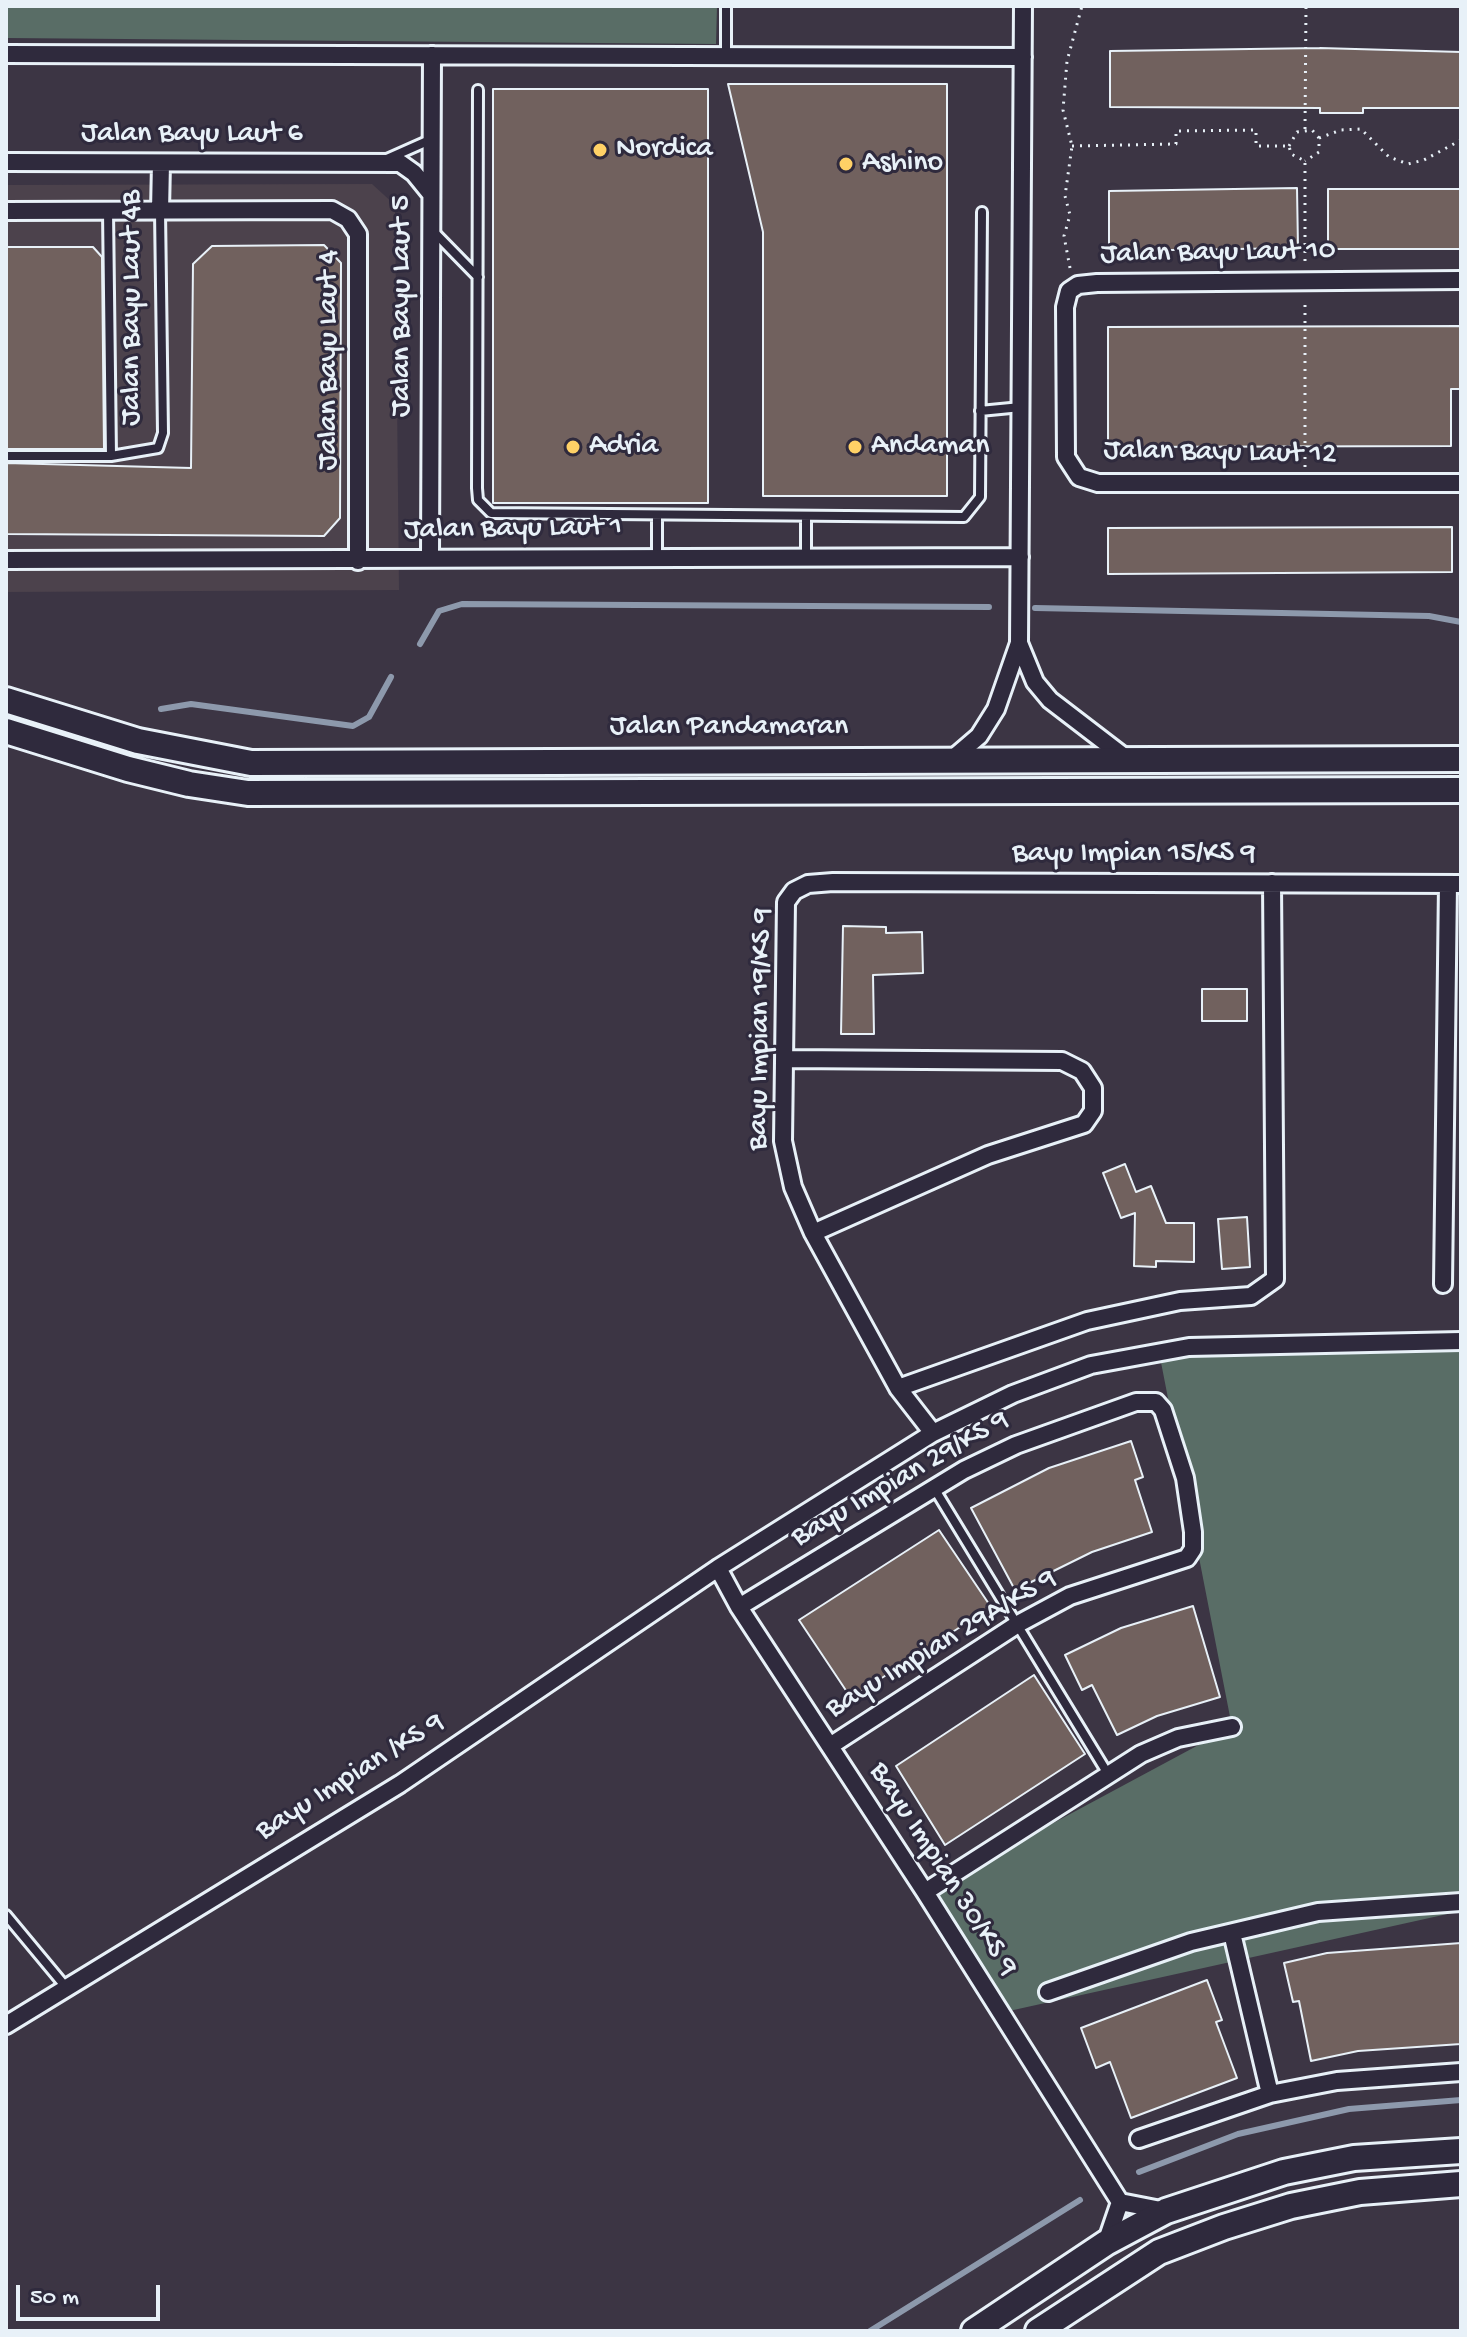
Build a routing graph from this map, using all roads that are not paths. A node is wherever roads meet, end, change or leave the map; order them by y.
1 (726, 6) edge
2 (1023, 6) edge
3 (6, 54) edge
4 (432, 55) junction
5 (726, 56) junction
6 (1023, 57) junction
7 (478, 90) dead end
8 (432, 139) junction
9 (6, 162) edge
10 (161, 163) junction
11 (379, 163) junction
12 (431, 194) junction
13 (6, 211) edge
14 (108, 211) junction
15 (160, 211) junction
16 (982, 212) dead end
17 (431, 229) junction
18 (478, 277) junction
19 (1461, 280) edge
20 (1066, 381) joint
21 (1021, 407) junction
22 (980, 411) junction
23 (6, 456) edge
24 (111, 456) junction
25 (1461, 483) edge
26 (657, 515) junction
27 (806, 516) junction
28 (430, 557) junction
29 (657, 557) junction
30 (806, 557) junction
31 (1020, 557) junction
32 (6, 560) edge
33 (358, 561) junction
34 (1019, 643) junction
35 (6, 700) edge
36 (6, 731) edge
37 (1461, 759) edge
38 (951, 760) junction
39 (1129, 760) junction
40 (1461, 790) edge
41 (1272, 883) junction
42 (808, 884) joint
43 (1454, 884) edge
44 (787, 1059) junction
45 (813, 1233) junction
46 (1443, 1284) dead end
47 (1461, 1341) edge
48 (898, 1388) junction
49 (933, 1433) junction
50 (1185, 1478) joint
51 (934, 1488) junction
52 (718, 1568) junction
53 (739, 1607) junction
54 (1018, 1624) junction
55 (1232, 1727) dead end
56 (830, 1746) junction
57 (1108, 1774) junction
58 (925, 1892) junction
59 (1461, 1902) edge
60 (6, 1915) edge
61 (1232, 1933) junction
62 (65, 1986) junction
63 (1048, 1992) dead end
64 (6, 2025) edge
65 (1461, 2072) edge
66 (1270, 2094) junction
67 (1139, 2139) dead end
68 (1450, 2150) edge
69 (1450, 2184) edge
70 (1120, 2202) junction
71 (1166, 2211) junction
72 (1106, 2243) junction
73 (974, 2331) edge
74 (1038, 2331) edge

1 - 5 lane
2 - 6 street
3 - 4 street
4 - 5 street
4 - 8 street, Jalan Bayu Laut 5
5 - 6 street
6 - 21 street
7 - 18 lane
8 - 11 lane, Jalan Bayu Laut 6
8 - 12 street, Jalan Bayu Laut 5
9 - 10 street, Jalan Bayu Laut 6
10 - 11 street, Jalan Bayu Laut 6
10 - 15 street, Jalan Bayu Laut 4B
11 - 12 street, Jalan Bayu Laut 6
12 - 17 street, Jalan Bayu Laut 5
13 - 14 street, Jalan Bayu Laut 4
14 - 15 street, Jalan Bayu Laut 4
14 - 24 lane, Jalan Bayu Laut 4B
15 - 24 lane, Jalan Bayu Laut 4B
15 - 33 street, Jalan Bayu Laut 4
16 - 22 lane
17 - 18 lane
17 - 28 street, Jalan Bayu Laut 5
18 - 26 lane
19 - 20 street, Jalan Bayu Laut 10
20 - 25 street, Jalan Bayu Laut 12
21 - 22 lane
21 - 31 street
22 - 27 lane
23 - 24 lane
26 - 27 lane
26 - 29 lane
27 - 30 lane
28 - 29 street, Jalan Bayu Laut 1
28 - 33 street, Jalan Bayu Laut 1
29 - 30 street, Jalan Bayu Laut 1
30 - 31 street, Jalan Bayu Laut 1
31 - 34 street
32 - 33 street, Jalan Bayu Laut 1
34 - 38 street
34 - 39 street
35 - 38 main road, Jalan Pandamaran
36 - 40 main road, Jalan Pandamaran
37 - 39 main road, Jalan Pandamaran
38 - 39 main road, Jalan Pandamaran
41 - 42 street, Bayu Impian 15/KS 9
41 - 43 street, Bayu Impian 15/KS 9
41 - 48 street
42 - 44 street, Bayu Impian 19/KS 9
43 - 46 street
44 - 45 street, Bayu Impian 19/KS 9
44 - 45 street
45 - 48 street, Bayu Impian 19/KS 9
47 - 49 street, Bayu Impian /KS 9
48 - 49 street, Bayu Impian 19/KS 9
49 - 52 street, Bayu Impian /KS 9
50 - 51 street, Bayu Impian 29/KS 9
50 - 54 street, Bayu Impian 29A/KS 9
51 - 53 street, Bayu Impian 29/KS 9
51 - 54 lane
52 - 53 street, Bayu Impian 30/KS 9
52 - 62 street, Bayu Impian /KS 9
53 - 56 street, Bayu Impian 30/KS 9
54 - 56 street, Bayu Impian 29A/KS 9
54 - 57 lane
55 - 57 street
56 - 58 street, Bayu Impian 30/KS 9
57 - 58 street
58 - 70 street, Bayu Impian 30/KS 9
59 - 61 street
60 - 62 lane
61 - 63 street
61 - 66 street
62 - 64 street, Bayu Impian /KS 9
65 - 66 street
66 - 67 street
68 - 69 main road
68 - 71 main road
69 - 74 main road
70 - 71 street
70 - 72 street
71 - 72 main road
72 - 73 main road

